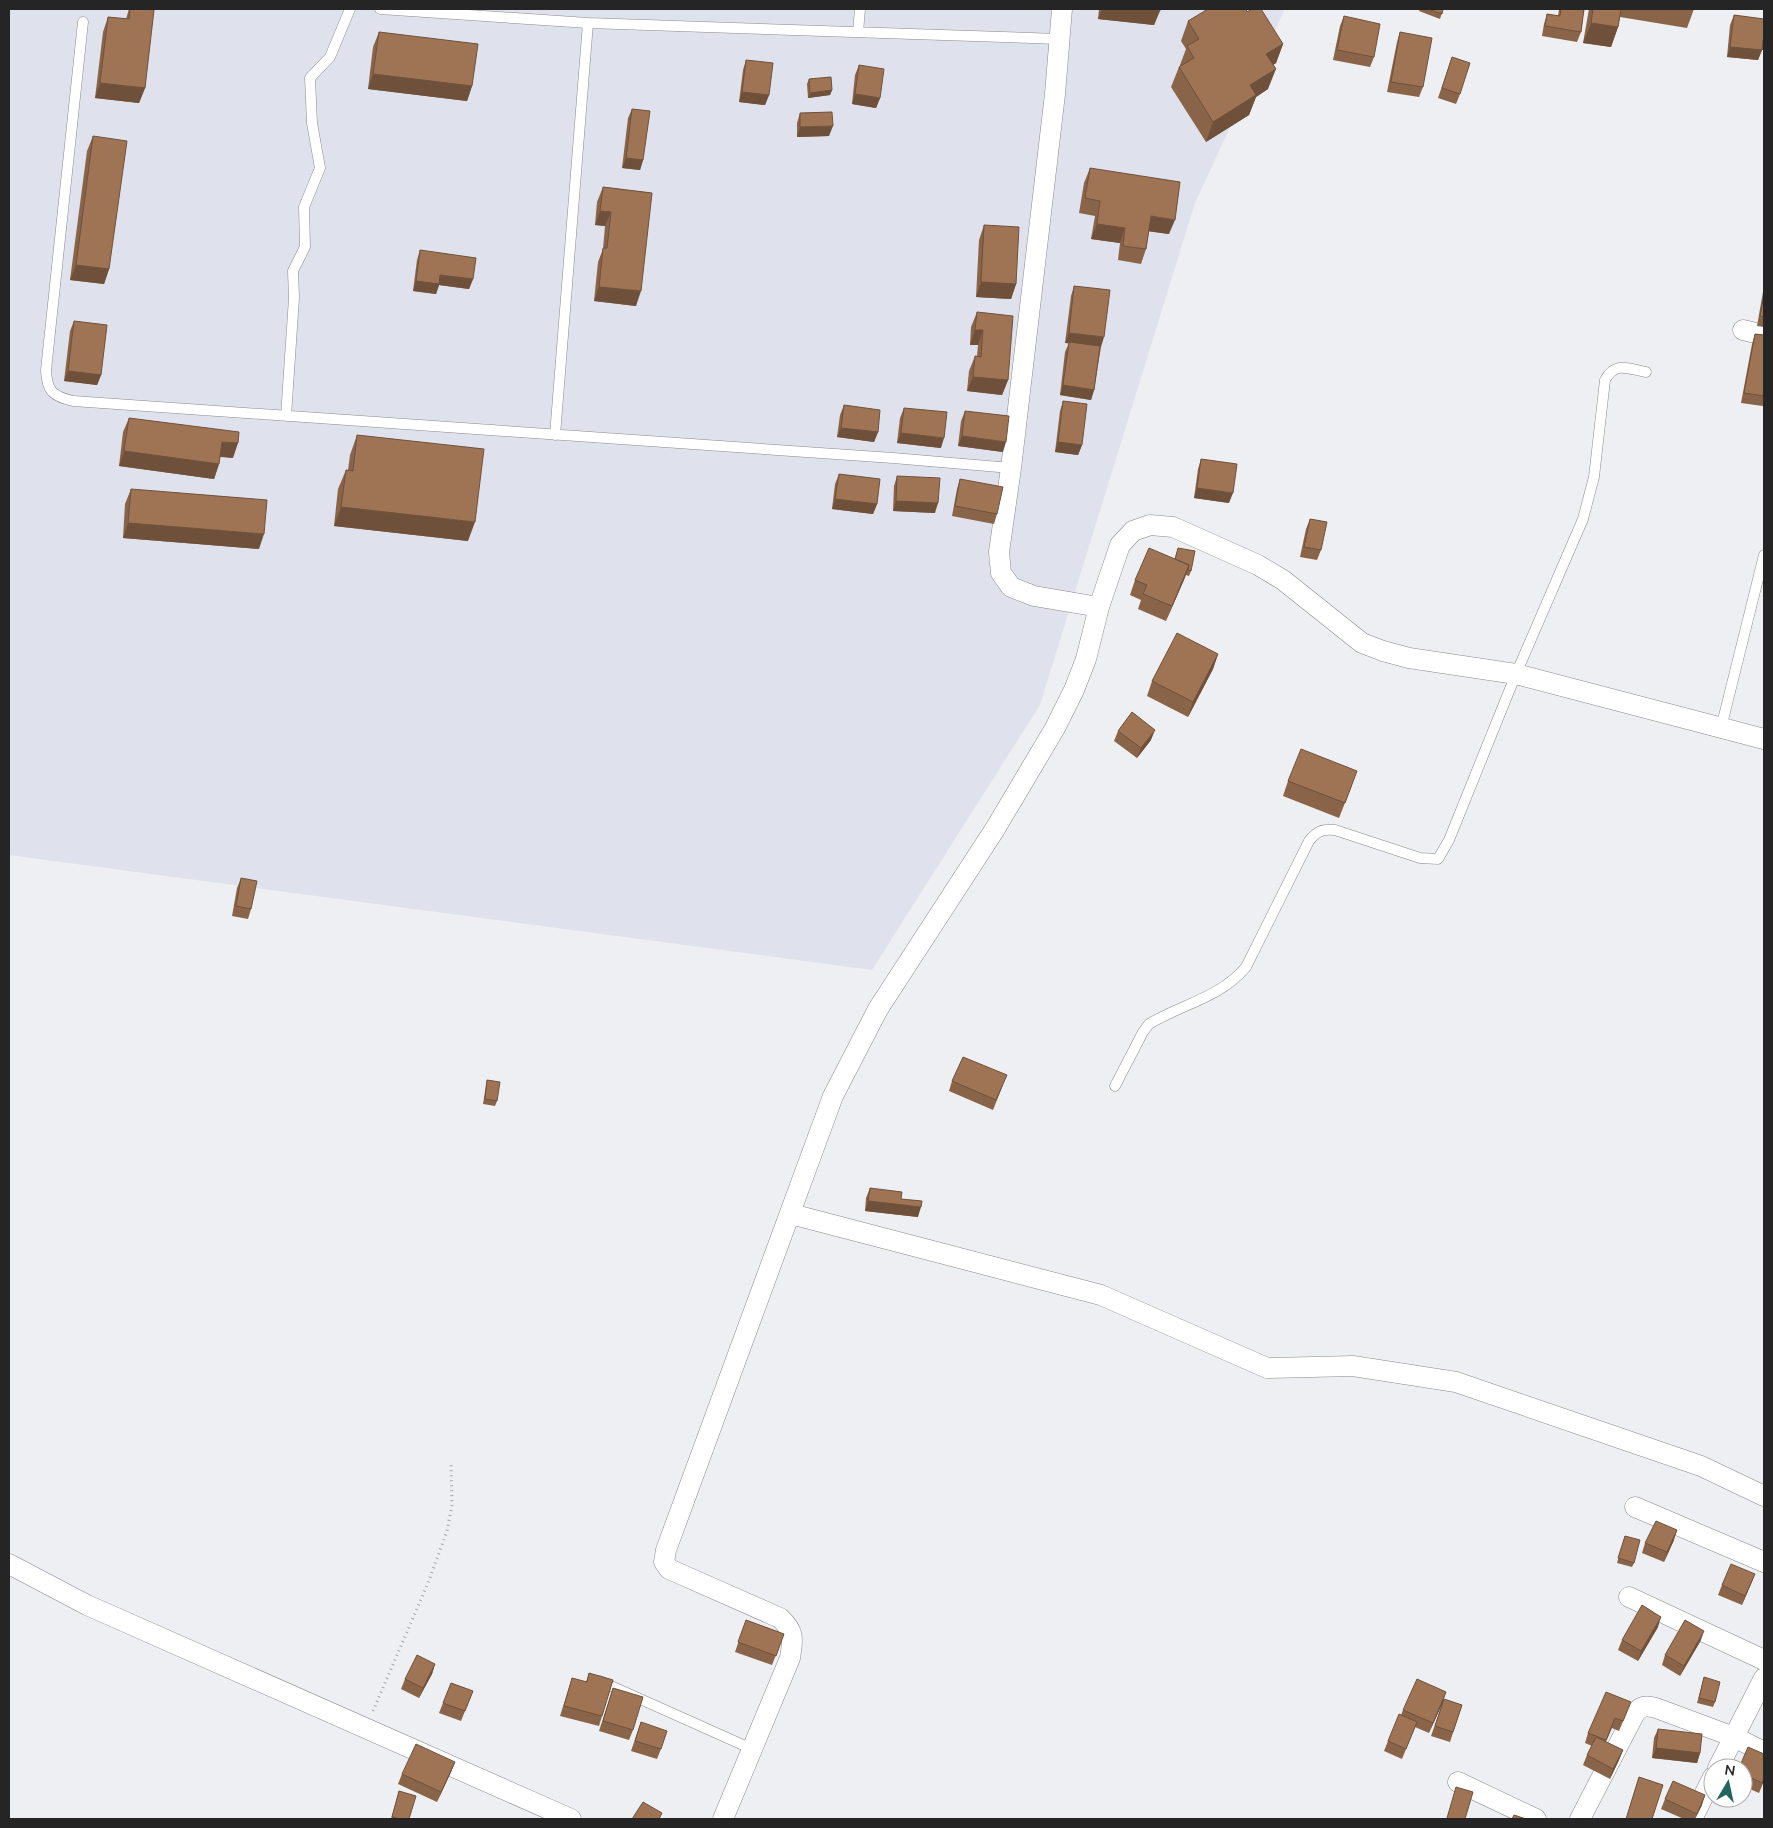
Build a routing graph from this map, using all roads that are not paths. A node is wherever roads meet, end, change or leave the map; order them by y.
1 (350, 9) edge
2 (380, 9) edge
3 (860, 9) edge
4 (1062, 9) edge
5 (83, 22) dead end
6 (588, 23) junction
7 (858, 32) junction
8 (1059, 39) junction
9 (1743, 330) dead end
10 (1764, 335) edge
11 (1646, 372) dead end
12 (286, 416) junction
13 (555, 435) junction
14 (1011, 468) junction
15 (1764, 555) edge
16 (1099, 607) junction
17 (1516, 674) junction
18 (1721, 728) junction
19 (1764, 739) edge
20 (1116, 1086) dead end
21 (791, 1214) junction
22 (1764, 1496) edge
23 (1635, 1507) dead end
24 (1764, 1562) edge
25 (9, 1564) edge
26 (1630, 1597) dead end
27 (1764, 1660) edge
28 (1764, 1678) edge
29 (594, 1679) edge
30 (1734, 1737) junction
31 (752, 1749) junction
32 (1764, 1752) edge
33 (1723, 1758) edge
34 (1458, 1782) dead end
35 (1703, 1798) edge
36 (571, 1819) edge
37 (723, 1819) edge
38 (1536, 1819) edge
39 (1580, 1819) edge
40 (1692, 1819) edge

1 - 12 lane
2 - 6 lane
3 - 7 lane
4 - 8 street
5 - 12 lane
6 - 7 lane
6 - 13 lane
7 - 8 lane
8 - 14 street
9 - 10 street
11 - 17 lane
12 - 13 lane
13 - 14 lane
14 - 16 street
15 - 18 lane
16 - 17 street
16 - 21 street
17 - 18 street
17 - 20 lane
18 - 19 street
21 - 22 street
21 - 31 street
23 - 24 street
25 - 36 street
26 - 27 street
28 - 30 street
29 - 31 lane
30 - 32 street
30 - 33 street
30 - 39 street
31 - 37 street
34 - 38 street
35 - 40 street

